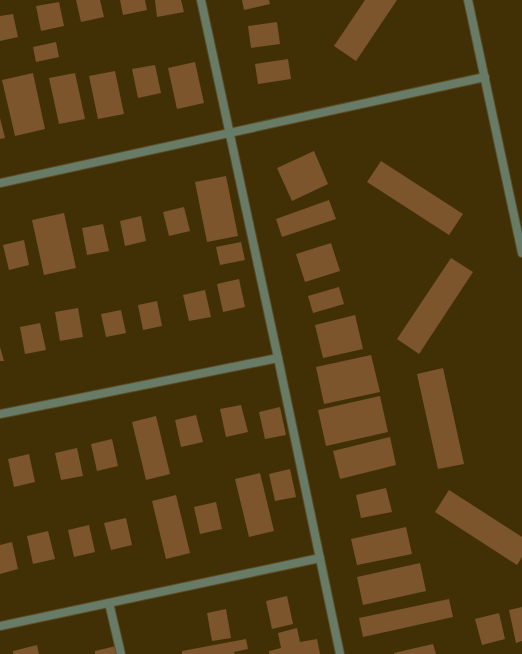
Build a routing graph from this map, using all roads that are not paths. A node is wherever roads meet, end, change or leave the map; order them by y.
1 (200, 0) edge
2 (468, 0) edge
3 (485, 77) junction
4 (229, 133) junction
5 (0, 183) edge
6 (522, 253) edge
7 (278, 358) junction
8 (0, 414) edge
9 (320, 558) junction
10 (109, 603) junction
11 (0, 626) edge
12 (120, 654) edge
13 (340, 654) edge

1 - 4 street
2 - 3 street
3 - 4 street
3 - 6 street
4 - 5 street
4 - 7 street
7 - 8 street
7 - 9 street
9 - 10 street
9 - 13 street
10 - 11 street
10 - 12 street

